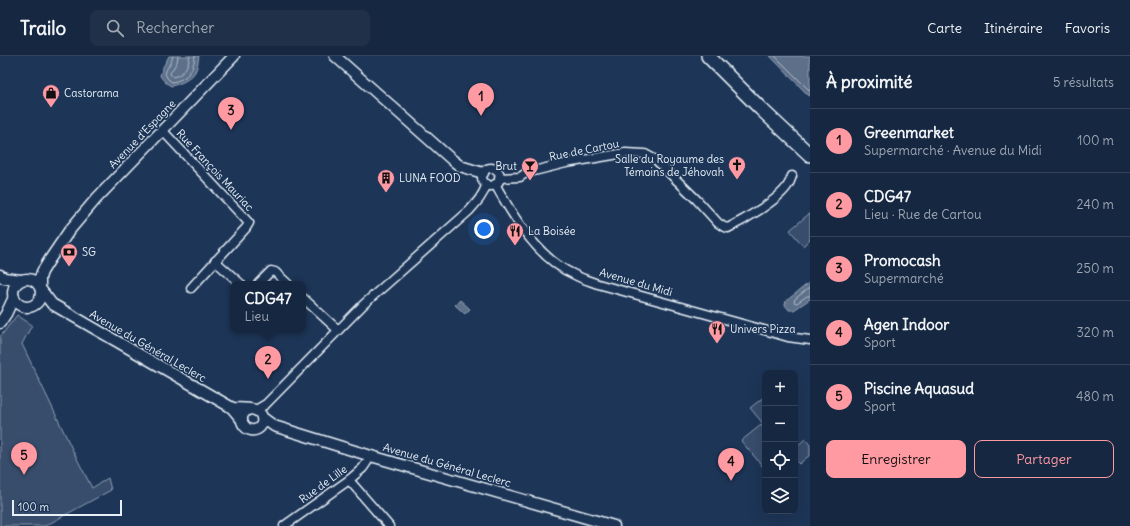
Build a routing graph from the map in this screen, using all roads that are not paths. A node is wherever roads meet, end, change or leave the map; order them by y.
1 (335, 56) edge
2 (705, 56) edge
3 (708, 56) edge
4 (230, 57) edge
5 (723, 71) junction
6 (162, 130) junction
7 (786, 134) junction
8 (810, 154) edge
9 (810, 161) edge
10 (483, 173) junction
11 (792, 176) dead end
12 (494, 182) junction
13 (50, 259) junction
14 (215, 261) junction
15 (2, 276) edge
16 (23, 279) junction
17 (238, 281) edge
18 (261, 281) edge
19 (285, 281) edge
20 (41, 288) junction
21 (191, 288) dead end
22 (13, 293) junction
23 (306, 301) edge
24 (52, 304) junction
25 (30, 306) junction
26 (6, 314) junction
27 (0, 323) edge
28 (338, 330) junction
29 (810, 340) edge
30 (232, 408) junction
31 (258, 416) junction
32 (242, 420) junction
33 (371, 456) junction
34 (349, 480) junction
35 (284, 526) edge
36 (389, 526) edge
37 (614, 526) edge

1 - 10 street
2 - 5 main road
3 - 5 main road
4 - 6 street, Avenue d'Espagne
5 - 7 main road
6 - 13 street, Avenue d'Espagne
6 - 14 street, Rue François Mauriac
7 - 8 main road
7 - 9 main road
10 - 12 street, Avenue du Midi
10 - 12 street
11 - 12 street, Rue de Cartou
12 - 28 street
12 - 29 street, Avenue du Midi
13 - 16 street
13 - 20 street
14 - 17 street
14 - 21 street, Rue François Mauriac
15 - 16 street
15 - 22 street
16 - 20 street
16 - 22 street
18 - 19 street
20 - 24 street, Avenue du Général Leclerc
20 - 25 street
22 - 25 street
22 - 26 street
23 - 28 street
24 - 25 street
24 - 30 street, Avenue du Général Leclerc
25 - 26 street
26 - 27 street
28 - 31 street
30 - 31 street, Avenue du Général Leclerc
30 - 32 street, Avenue du Général Leclerc
31 - 32 street
31 - 32 street, Avenue du Général Leclerc
31 - 33 street, Avenue du Général Leclerc
33 - 34 street, Rue de Lille
33 - 37 street, Avenue du Général Leclerc
34 - 35 street, Rue de Lille
34 - 36 street

